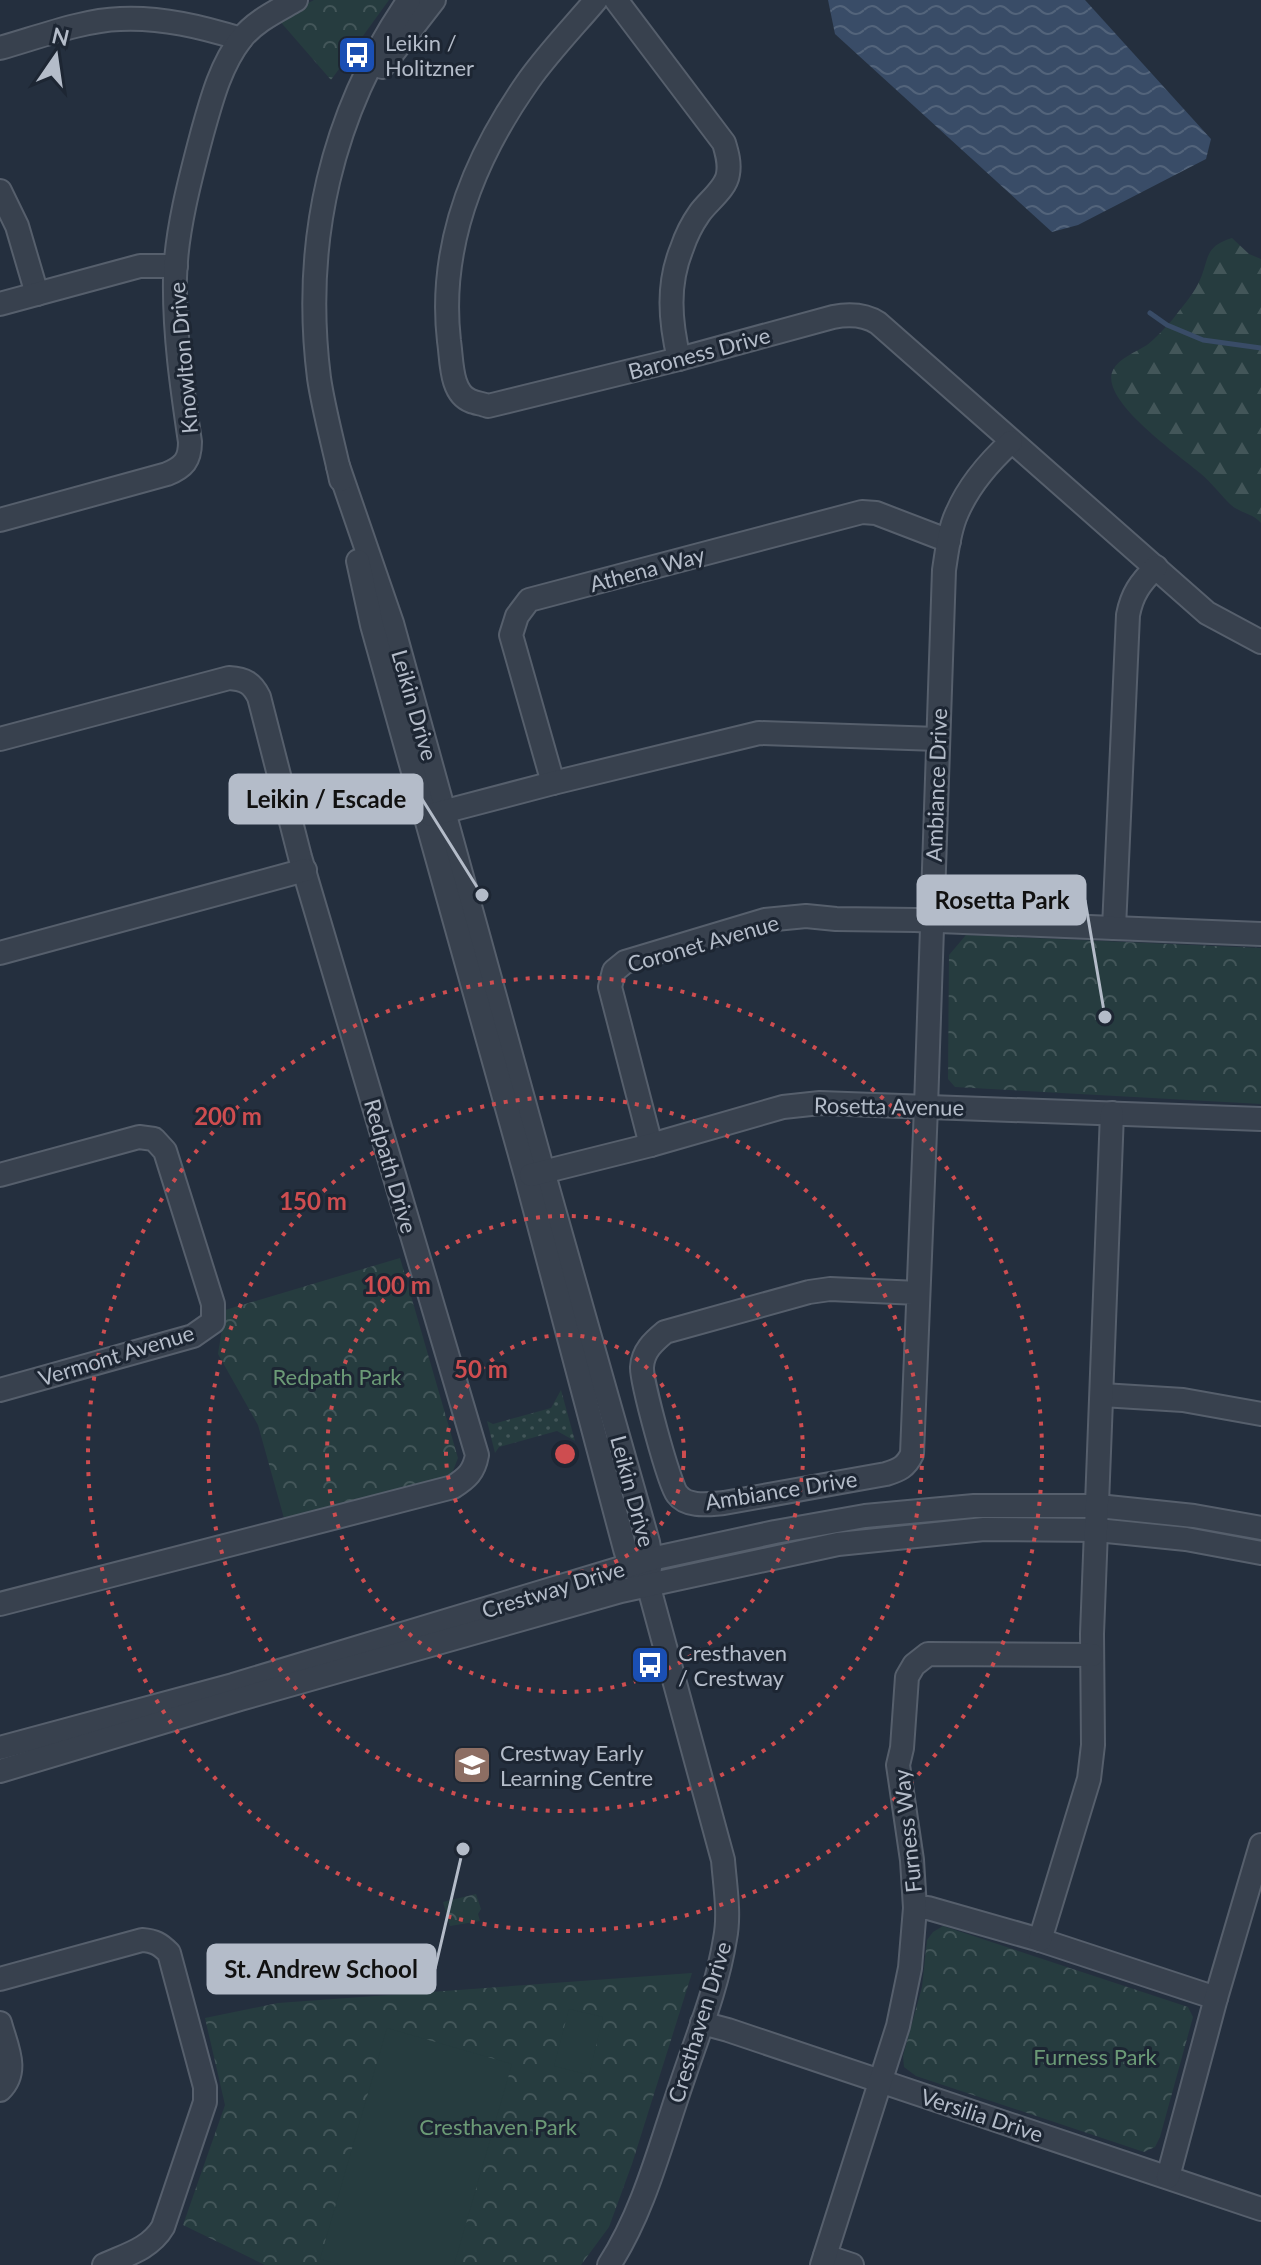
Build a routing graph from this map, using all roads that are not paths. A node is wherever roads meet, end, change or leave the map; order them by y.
1 (296, 0) edge
2 (409, 0) edge
3 (434, 0) edge
4 (596, 0) edge
5 (616, 0) edge
6 (241, 39) junction
7 (0, 48) edge
8 (339, 144) junction
9 (0, 191) edge
10 (176, 266) junction
11 (37, 294) junction
12 (0, 304) edge
13 (679, 359) junction
14 (1011, 442) junction
15 (0, 520) edge
16 (949, 541) junction
17 (1156, 567) junction
18 (1261, 642) edge
19 (0, 739) edge
20 (938, 739) junction
21 (553, 783) junction
22 (436, 814) junction
23 (305, 870) junction
24 (931, 922) junction
25 (1114, 928) junction
26 (1261, 934) edge
27 (0, 953) edge
28 (926, 1107) junction
29 (1112, 1113) junction
30 (1261, 1119) edge
31 (651, 1145) junction
32 (534, 1174) junction
33 (0, 1175) edge
34 (918, 1293) junction
35 (0, 1390) edge
36 (1102, 1395) junction
37 (1261, 1414) edge
38 (1098, 1506) junction
39 (1261, 1528) edge
40 (1097, 1530) junction
41 (1261, 1553) edge
42 (641, 1562) junction
43 (648, 1584) junction
44 (0, 1604) edge
45 (1092, 1655) junction
46 (0, 1748) edge
47 (0, 1771) edge
48 (1261, 1845) edge
49 (915, 1908) junction
50 (1040, 1940) junction
51 (0, 1979) edge
52 (1216, 1998) junction
53 (0, 2023) edge
54 (702, 2023) junction
55 (881, 2082) junction
56 (0, 2090) edge
57 (1168, 2177) junction
58 (1261, 2209) edge
59 (824, 2260) edge
60 (104, 2265) edge
61 (609, 2265) edge
62 (852, 2265) edge

1 - 6 street, Knowlton Drive
2 - 8 street, Leikin Drive
3 - 8 street, Leikin Drive
4 - 13 street, Baroness Drive
5 - 13 street
6 - 7 street
6 - 10 street, Knowlton Drive
8 - 22 street, Leikin Drive
9 - 11 street
10 - 11 street
10 - 15 street, Knowlton Drive
11 - 12 street
13 - 14 street, Baroness Drive
14 - 16 street, Ambiance Drive
14 - 17 street, Baroness Drive
16 - 20 street, Ambiance Drive
16 - 21 street, Athena Way
17 - 18 street, Baroness Drive
17 - 25 street
19 - 23 street, Redpath Drive
20 - 21 street
20 - 24 street, Ambiance Drive
21 - 22 street
22 - 32 street, Leikin Drive
23 - 27 street
23 - 44 street, Redpath Drive
24 - 25 street, Coronet Avenue
24 - 28 street, Ambiance Drive
24 - 31 street, Coronet Avenue
25 - 26 street, Coronet Avenue
28 - 29 street, Rosetta Avenue
28 - 31 street, Rosetta Avenue
28 - 34 street, Ambiance Drive
29 - 30 street, Rosetta Avenue
29 - 36 street
31 - 32 street, Rosetta Avenue
32 - 42 street, Leikin Drive
33 - 35 street, Vermont Avenue
34 - 34 street, Ambiance Drive
36 - 37 street
36 - 38 street
38 - 39 street, Crestway Drive
38 - 40 street
38 - 42 street, Crestway Drive
40 - 41 street, Crestway Drive
40 - 43 street, Crestway Drive
40 - 45 street
42 - 43 street, Leikin Drive
42 - 46 street, Crestway Drive
43 - 47 street, Crestway Drive
43 - 54 street, Cresthaven Drive
45 - 49 street, Furness Way
45 - 50 street
48 - 52 street
49 - 50 street
49 - 55 street, Furness Way
50 - 52 street
51 - 60 street
52 - 57 street
53 - 56 street
54 - 55 street, Versilia Drive
54 - 61 street, Cresthaven Drive
55 - 57 street, Versilia Drive
55 - 59 street, Furness Way
57 - 58 street, Versilia Drive
59 - 62 street

